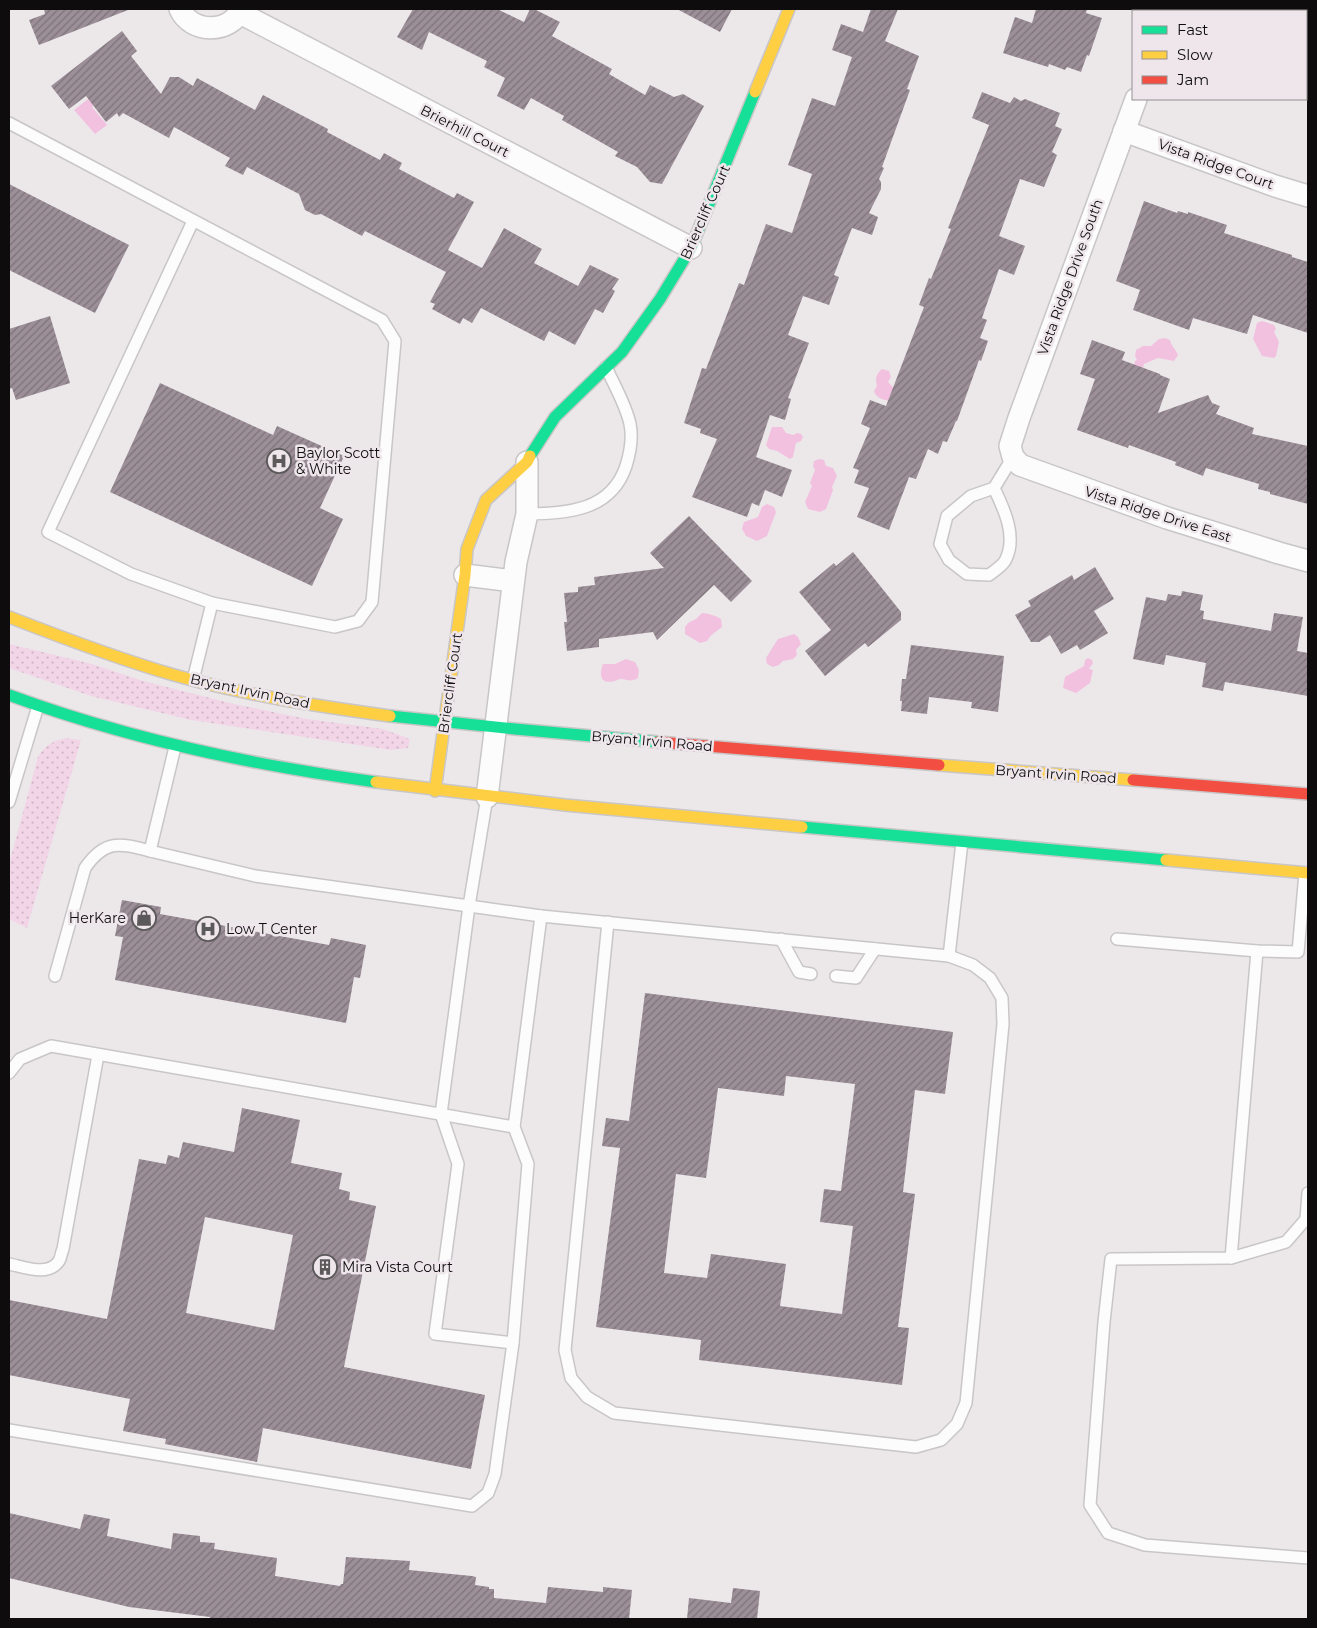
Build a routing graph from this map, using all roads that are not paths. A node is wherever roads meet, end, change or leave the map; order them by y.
1 (180, 9) edge
2 (790, 9) edge
3 (240, 11) edge
4 (1136, 100) edge
5 (9, 123) edge
6 (1124, 131) junction
7 (1308, 196) edge
8 (193, 220) junction
9 (691, 248) junction
10 (606, 367) junction
11 (1013, 457) junction
12 (527, 462) junction
13 (994, 488) junction
14 (527, 514) junction
15 (1308, 561) edge
16 (465, 575) junction
17 (513, 581) junction
18 (212, 603) junction
19 (9, 617) edge
20 (193, 680) junction
21 (9, 695) edge
22 (38, 706) junction
23 (444, 722) junction
24 (495, 728) junction
25 (175, 747) junction
26 (435, 791) junction
27 (1308, 794) edge
28 (486, 797) junction
29 (9, 802) edge
30 (962, 842) junction
31 (150, 851) junction
32 (1306, 873) edge
33 (469, 906) junction
34 (540, 916) junction
35 (608, 922) junction
36 (782, 939) junction
37 (1117, 939) dead end
38 (875, 948) junction
39 (1257, 951) junction
40 (1298, 952) junction
41 (949, 956) junction
42 (1308, 958) edge
43 (811, 974) dead end
44 (55, 976) dead end
45 (836, 976) dead end
46 (98, 1055) junction
47 (9, 1073) edge
48 (441, 1114) junction
49 (514, 1127) junction
50 (1308, 1193) edge
51 (1231, 1258) junction
52 (9, 1264) edge
53 (513, 1344) junction
54 (9, 1430) edge
55 (1308, 1558) edge

1 - 3 street, Brierhill Court
2 - 9 main road, Briercliff Court
3 - 9 street, Brierhill Court
4 - 6 street, Vista Ridge Drive South
5 - 8 lane
6 - 7 street, Vista Ridge Court
6 - 11 street, Vista Ridge Drive South
8 - 18 lane
8 - 18 lane
9 - 10 main road, Briercliff Court
10 - 12 main road, Briercliff Court
10 - 14 lane
11 - 13 lane
11 - 15 street, Vista Ridge Drive East
12 - 14 street
12 - 16 main road, Briercliff Court
13 - 13 lane
14 - 17 street
16 - 17 street
16 - 23 main road, Briercliff Court
17 - 24 street
18 - 20 lane
19 - 20 main road, Bryant Irvin Road
20 - 23 main road, Bryant Irvin Road
21 - 22 main road
22 - 25 main road
22 - 29 lane
23 - 24 main road, Bryant Irvin Road
23 - 26 main road, Briercliff Court
24 - 27 main road, Bryant Irvin Road
24 - 28 street
25 - 26 main road
25 - 31 lane
26 - 28 main road
28 - 30 main road
28 - 33 lane
30 - 32 main road
30 - 41 lane
31 - 33 lane
31 - 44 lane
32 - 40 lane
33 - 34 lane
33 - 48 lane
34 - 35 lane
34 - 49 lane
35 - 36 lane
35 - 41 lane
36 - 38 lane
36 - 43 lane
37 - 39 lane
38 - 41 lane
38 - 45 lane
39 - 40 lane
39 - 51 lane
40 - 42 lane
46 - 47 lane
46 - 48 lane
46 - 52 lane
48 - 49 lane
48 - 53 lane
49 - 53 lane
50 - 51 lane
51 - 55 lane
53 - 54 lane

